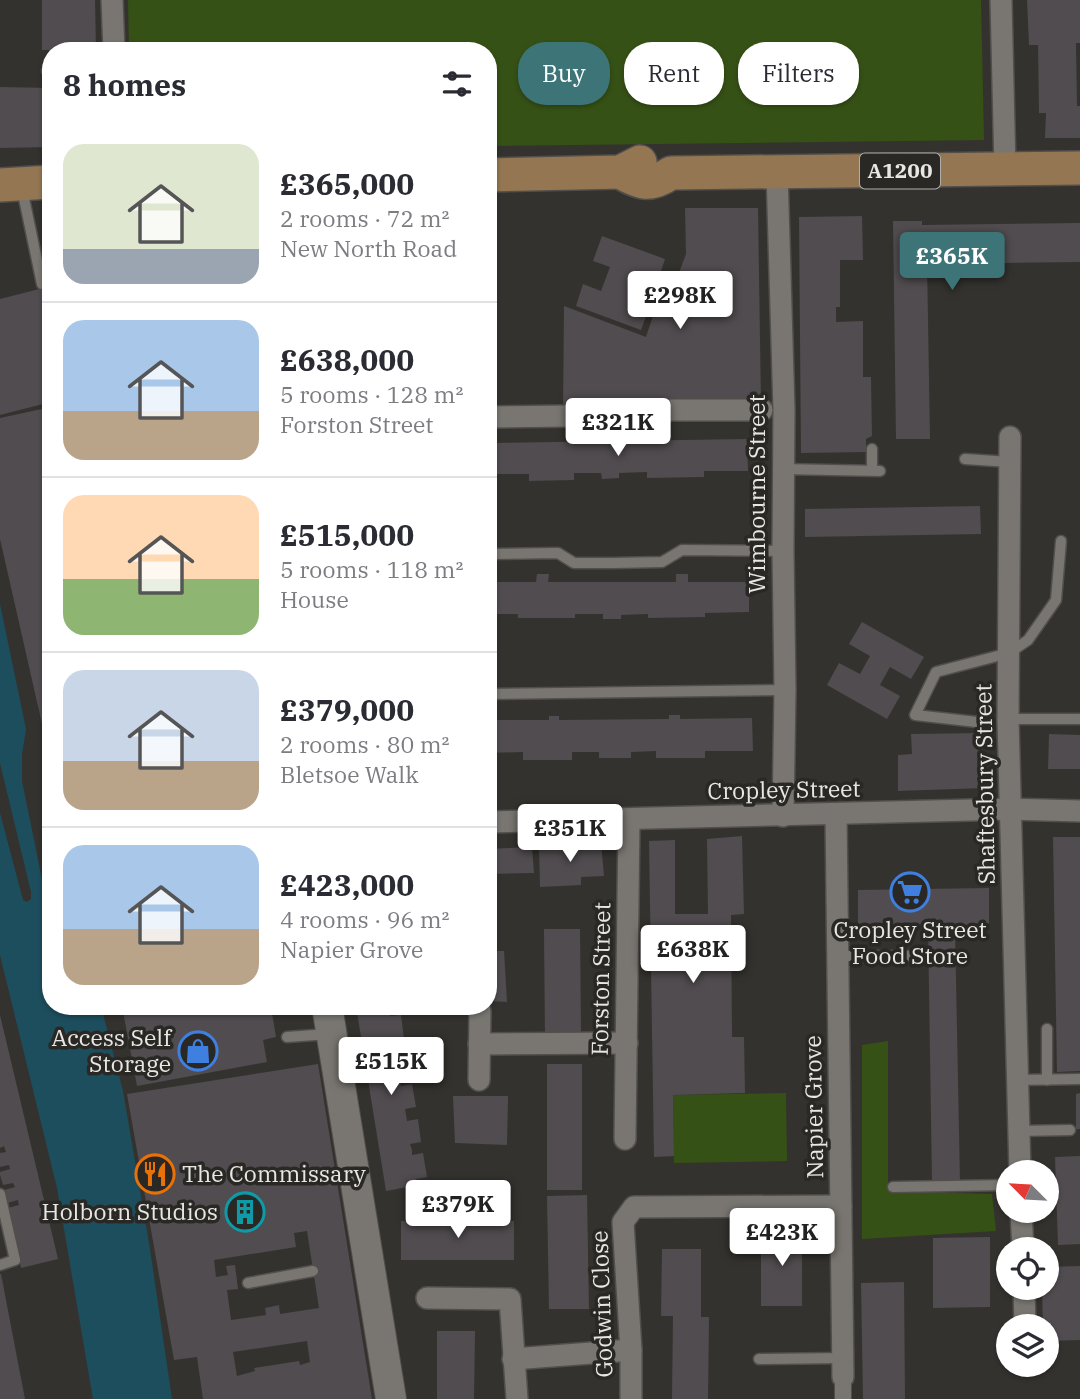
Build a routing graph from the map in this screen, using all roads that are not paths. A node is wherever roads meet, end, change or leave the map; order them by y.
1 (112, 0) edge
2 (1002, 0) edge
3 (114, 42) edge
4 (1080, 168) edge
5 (1005, 169) junction
6 (778, 172) junction
7 (497, 175) edge
8 (24, 183) edge
9 (42, 284) dead end
10 (773, 410) junction
11 (497, 417) edge
12 (1010, 438) dead end
13 (872, 449) dead end
14 (965, 459) dead end
15 (1010, 462) junction
16 (783, 469) junction
17 (1061, 541) dead end
18 (783, 551) junction
19 (497, 554) edge
20 (1009, 653) junction
21 (785, 690) junction
22 (497, 694) edge
23 (1008, 719) junction
24 (1080, 719) edge
25 (977, 722) dead end
26 (1011, 809) junction
27 (1080, 811) edge
28 (836, 815) junction
29 (783, 816) junction
30 (629, 819) junction
31 (497, 822) edge
32 (838, 956) junction
33 (914, 956) dead end
34 (480, 1015) edge
35 (330, 1020) edge
36 (1046, 1030) dead end
37 (287, 1037) dead end
38 (627, 1043) junction
39 (480, 1044) junction
40 (1080, 1079) edge
41 (480, 1080) dead end
42 (1017, 1080) junction
43 (1047, 1080) junction
44 (1070, 1130) dead end
45 (1019, 1131) junction
46 (625, 1139) dead end
47 (1020, 1160) edge
48 (996, 1185) edge
49 (893, 1187) dead end
50 (0, 1194) edge
51 (841, 1206) junction
52 (0, 1265) edge
53 (313, 1271) dead end
54 (248, 1283) dead end
55 (427, 1298) dead end
56 (631, 1350) junction
57 (513, 1359) junction
58 (759, 1359) dead end
59 (843, 1367) junction
60 (391, 1399) edge
61 (517, 1399) edge
62 (631, 1399) edge
63 (843, 1399) edge

1 - 3 street
2 - 5 street
4 - 5 main road, A1200
5 - 6 main road, A1200
6 - 7 main road, A1200
6 - 10 street, Wimbourne Street
8 - 9 lane
10 - 11 street
10 - 16 street, Wimbourne Street
12 - 15 street, Shaftesbury Street
13 - 16 lane
14 - 15 lane
15 - 20 street, Shaftesbury Street
16 - 18 street, Wimbourne Street
17 - 20 lane
18 - 19 lane
18 - 21 street, Wimbourne Street
20 - 23 street, Shaftesbury Street
20 - 25 lane
21 - 22 lane
21 - 29 street, Wimbourne Street
23 - 24 lane
23 - 26 street, Shaftesbury Street
26 - 27 street, Cropley Street
26 - 28 street, Cropley Street
26 - 42 street, Shaftesbury Street
28 - 29 street, Cropley Street
28 - 32 street, Napier Grove
29 - 30 street, Cropley Street
30 - 31 street, Cropley Street
30 - 38 street, Forston Street
32 - 33 lane
32 - 51 street, Napier Grove
34 - 39 street
35 - 37 lane
35 - 60 main road
36 - 43 lane
38 - 39 street
38 - 46 street, Forston Street
39 - 41 street
40 - 43 lane
42 - 43 lane
42 - 45 street, Shaftesbury Street
44 - 45 lane
45 - 47 street, Shaftesbury Street
48 - 49 lane
50 - 52 lane
51 - 56 street, Godwin Close
51 - 59 street, Napier Grove
53 - 54 lane
55 - 57 street
56 - 57 street
56 - 62 street, Godwin Close
57 - 61 street
58 - 59 lane
59 - 63 street, Napier Grove

